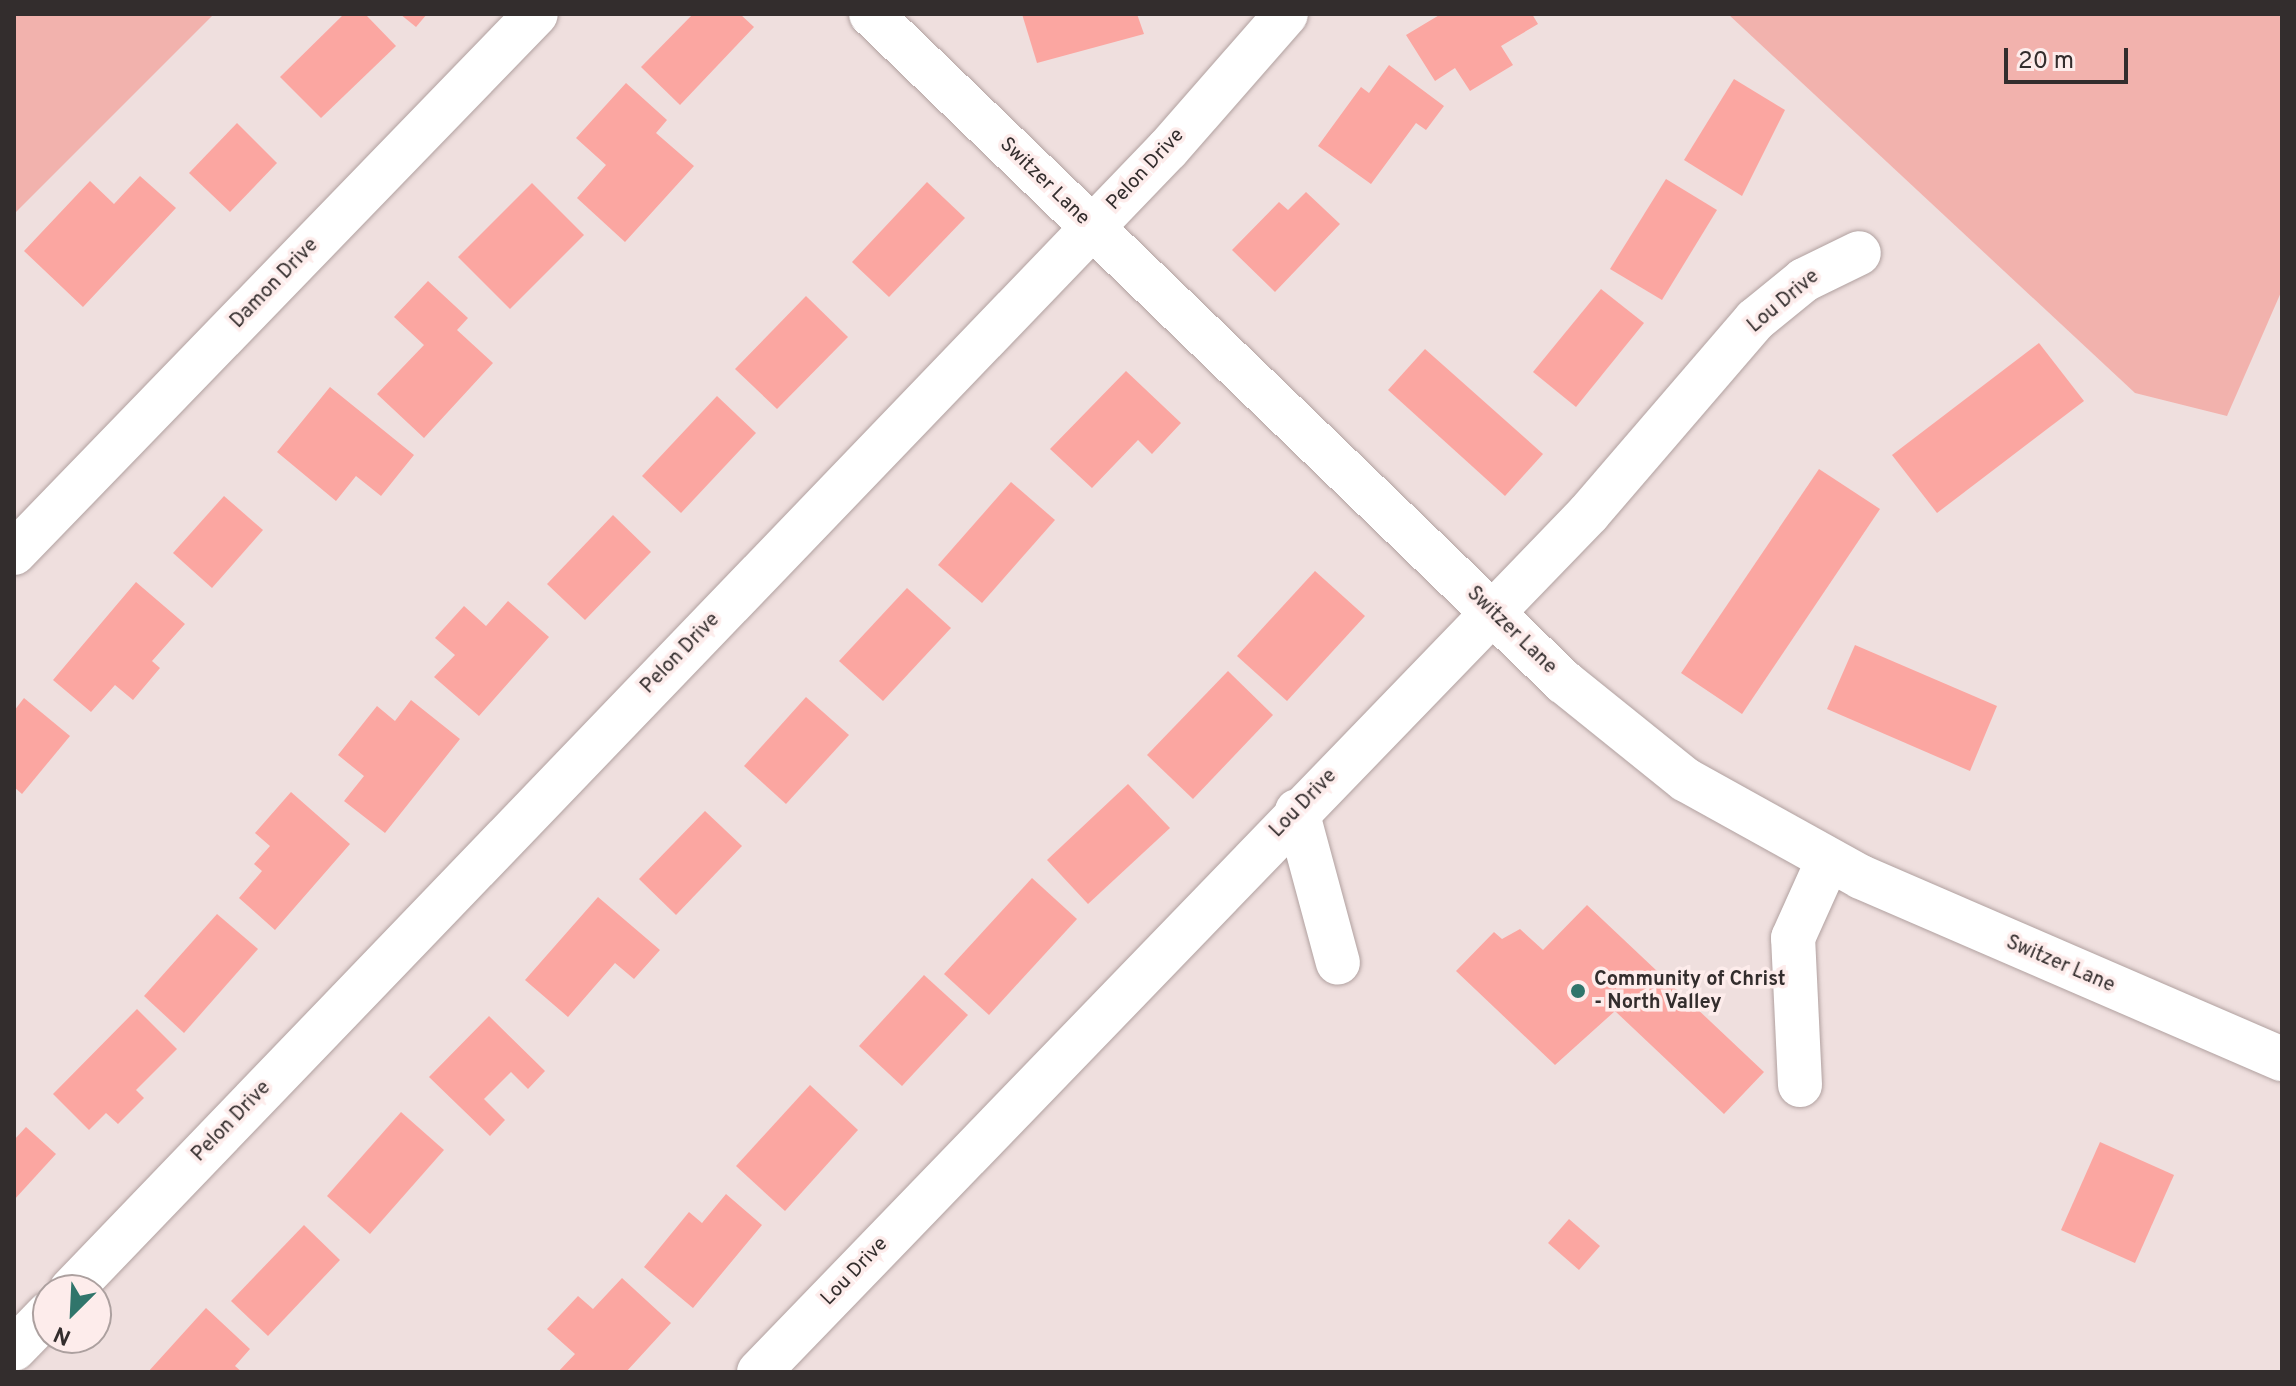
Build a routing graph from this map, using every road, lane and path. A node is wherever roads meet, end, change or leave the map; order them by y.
1 (536, 14) edge
2 (871, 14) edge
3 (1286, 14) edge
4 (1091, 227) junction
5 (1859, 253) dead end
6 (14, 553) edge
7 (1489, 610) junction
8 (1297, 811) junction
9 (1828, 860) junction
10 (1338, 963) dead end
11 (2282, 1059) edge
12 (1800, 1085) dead end
13 (86, 1274) edge
14 (32, 1330) edge
15 (14, 1349) edge
16 (759, 1372) edge

1 - 6 street, Damon Drive
2 - 4 street, Switzer Lane
3 - 4 street, Pelon Drive
4 - 7 street, Switzer Lane
4 - 13 street, Pelon Drive
5 - 7 street, Lou Drive
7 - 8 street, Lou Drive
7 - 9 street, Switzer Lane
8 - 10 street
8 - 16 street, Lou Drive
9 - 11 street, Switzer Lane
9 - 12 street
14 - 15 street

